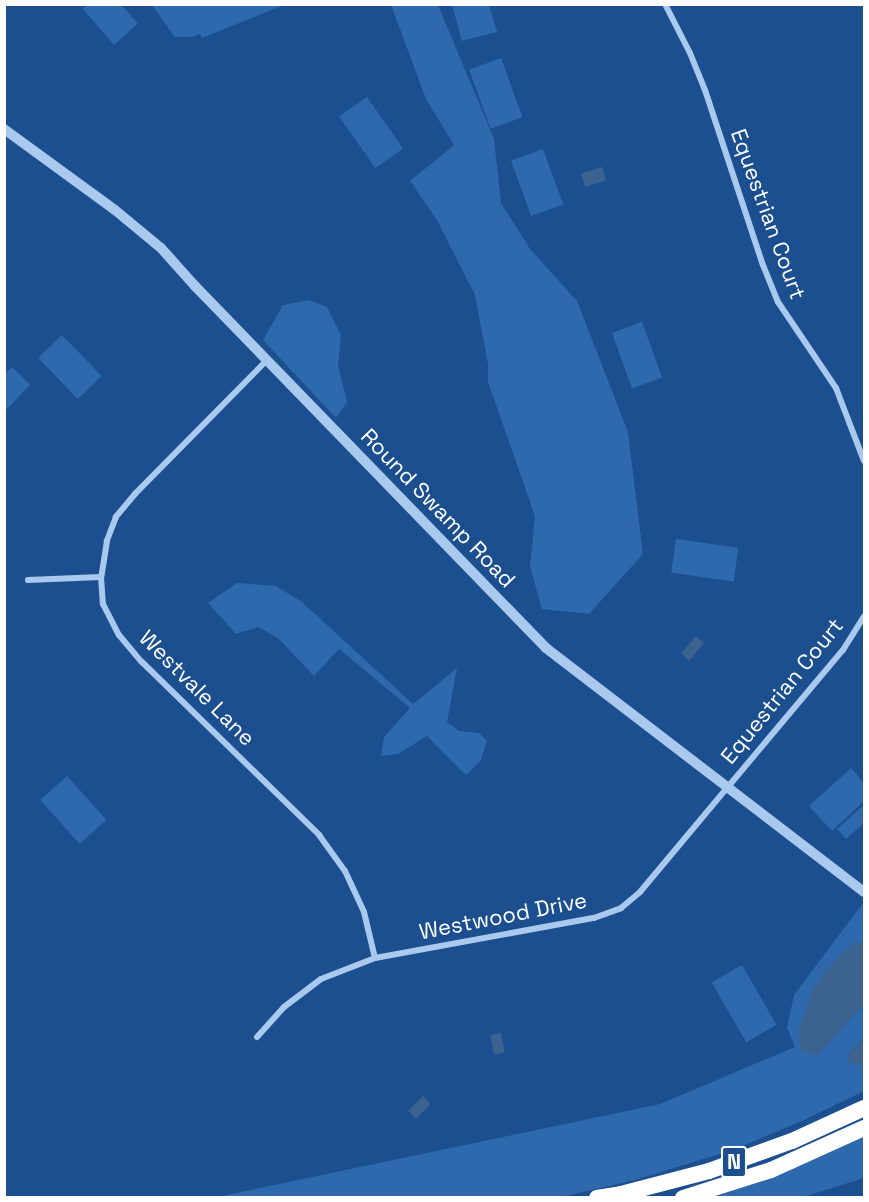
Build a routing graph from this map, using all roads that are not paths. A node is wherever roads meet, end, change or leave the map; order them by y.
1 (665, 4) edge
2 (4, 129) edge
3 (267, 360) junction
4 (864, 461) edge
5 (101, 577) junction
6 (28, 580) dead end
7 (864, 616) edge
8 (727, 788) junction
9 (864, 892) edge
10 (375, 958) junction
11 (257, 1037) dead end
12 (864, 1108) edge
13 (864, 1128) edge
14 (597, 1197) edge
15 (683, 1197) edge

1 - 4 street, Equestrian Court
2 - 3 street, Round Swamp Road
3 - 5 street, Westvale Lane
3 - 8 street, Round Swamp Road
5 - 6 street
5 - 10 street, Westvale Lane
7 - 8 street, Equestrian Court
8 - 9 street, Round Swamp Road
8 - 10 street, Westwood Drive
10 - 11 street, Westwood Drive
12 - 14 highway, N
13 - 15 highway, N

